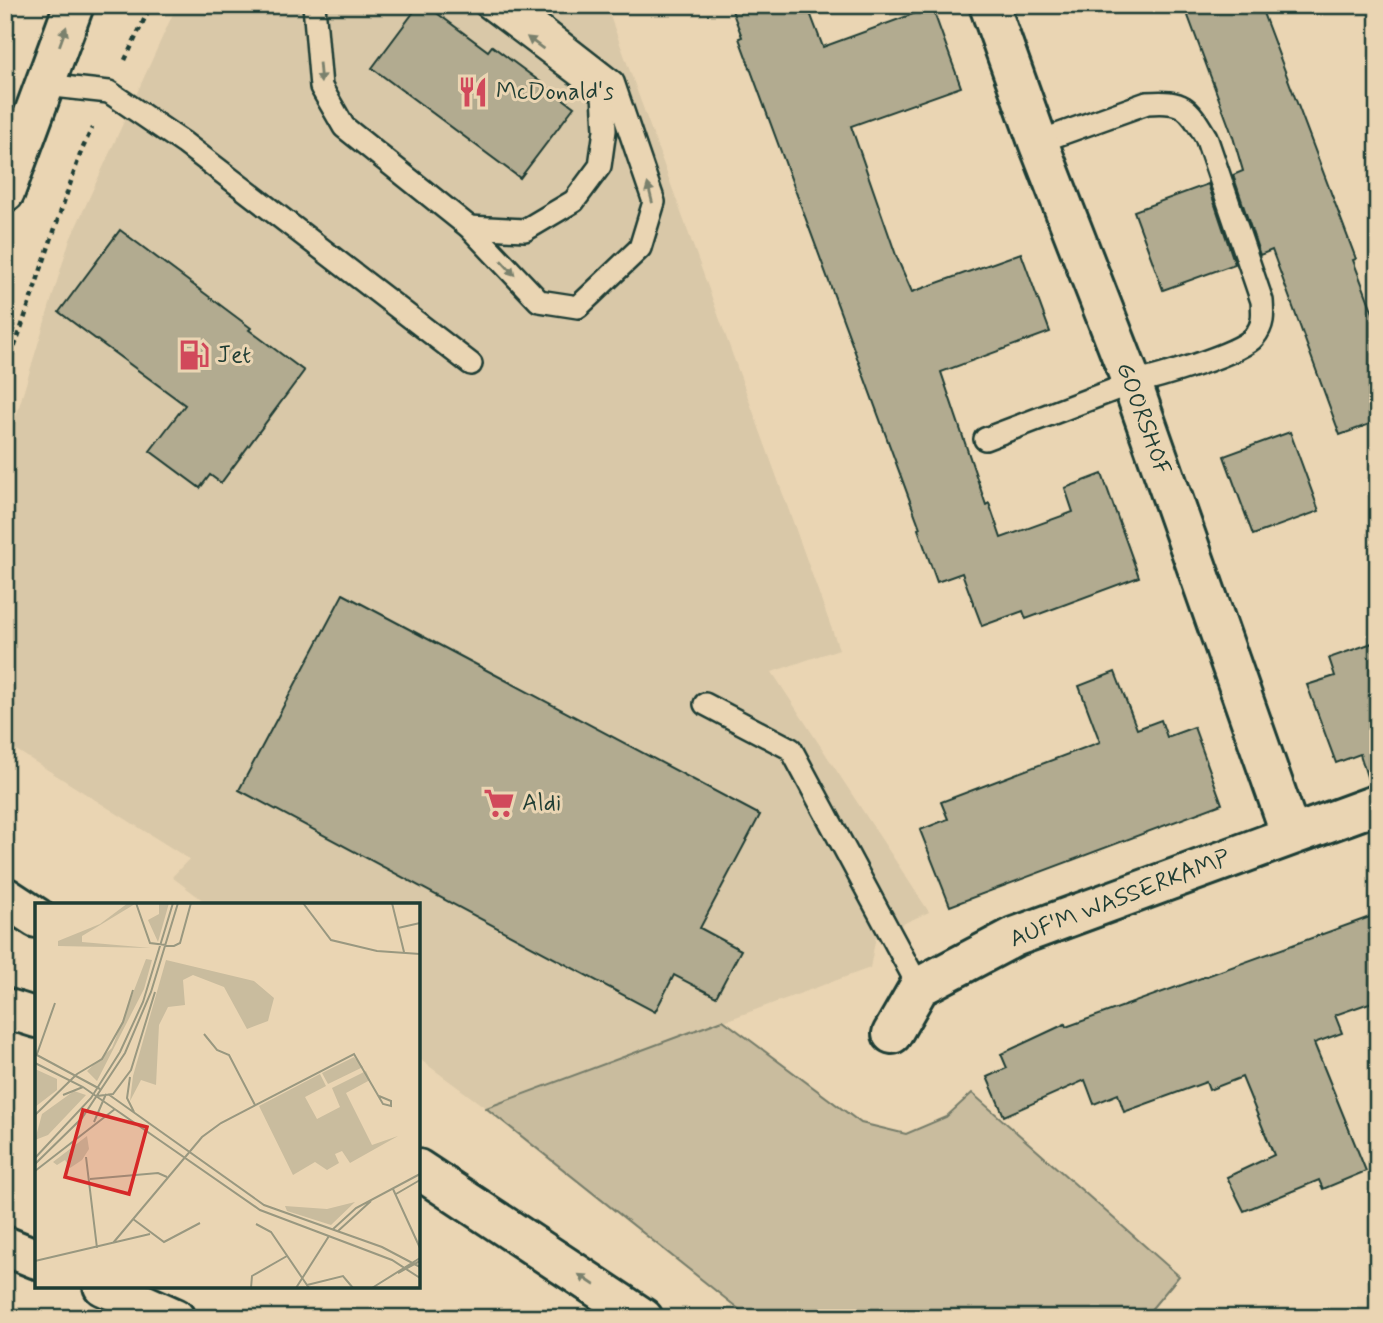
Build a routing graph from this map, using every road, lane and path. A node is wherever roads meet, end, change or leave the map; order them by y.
1 (74, 5) edge
2 (151, 5) edge
3 (314, 5) edge
4 (485, 5) edge
5 (514, 5) edge
6 (989, 5) edge
7 (45, 85) junction
8 (109, 93) junction
9 (1038, 142) junction
10 (5, 192) edge
11 (469, 227) junction
12 (471, 364) dead end
13 (5, 375) edge
14 (1132, 383) junction
15 (985, 439) dead end
16 (705, 704) dead end
17 (1378, 804) edge
18 (1291, 835) junction
19 (5, 897) edge
20 (35, 917) edge
21 (919, 987) junction
22 (5, 1008) edge
23 (35, 1017) edge
24 (892, 1034) dead end
25 (420, 1169) edge
26 (5, 1246) edge
27 (35, 1258) edge
28 (108, 1288) edge
29 (175, 1318) edge
30 (643, 1318) edge

7 -> 1 main road
2 - 8 path
3 -> 11 lane
11 -> 4 lane
11 -> 5 lane
6 - 9 main road, GOORSHOF
7 - 8 lane
7 - 10 main road
8 - 12 lane
8 - 13 path
9 - 14 main road, GOORSHOF
9 - 14 lane
14 - 15 lane
14 - 18 main road, GOORSHOF
16 - 21 lane
17 - 18 main road, AUF'M WASSERKAMP
18 - 21 main road, AUF'M WASSERKAMP
19 - 20 main road
21 - 24 main road
22 - 23 main road
30 -> 25 main road
26 - 27 main road
28 - 29 main road

